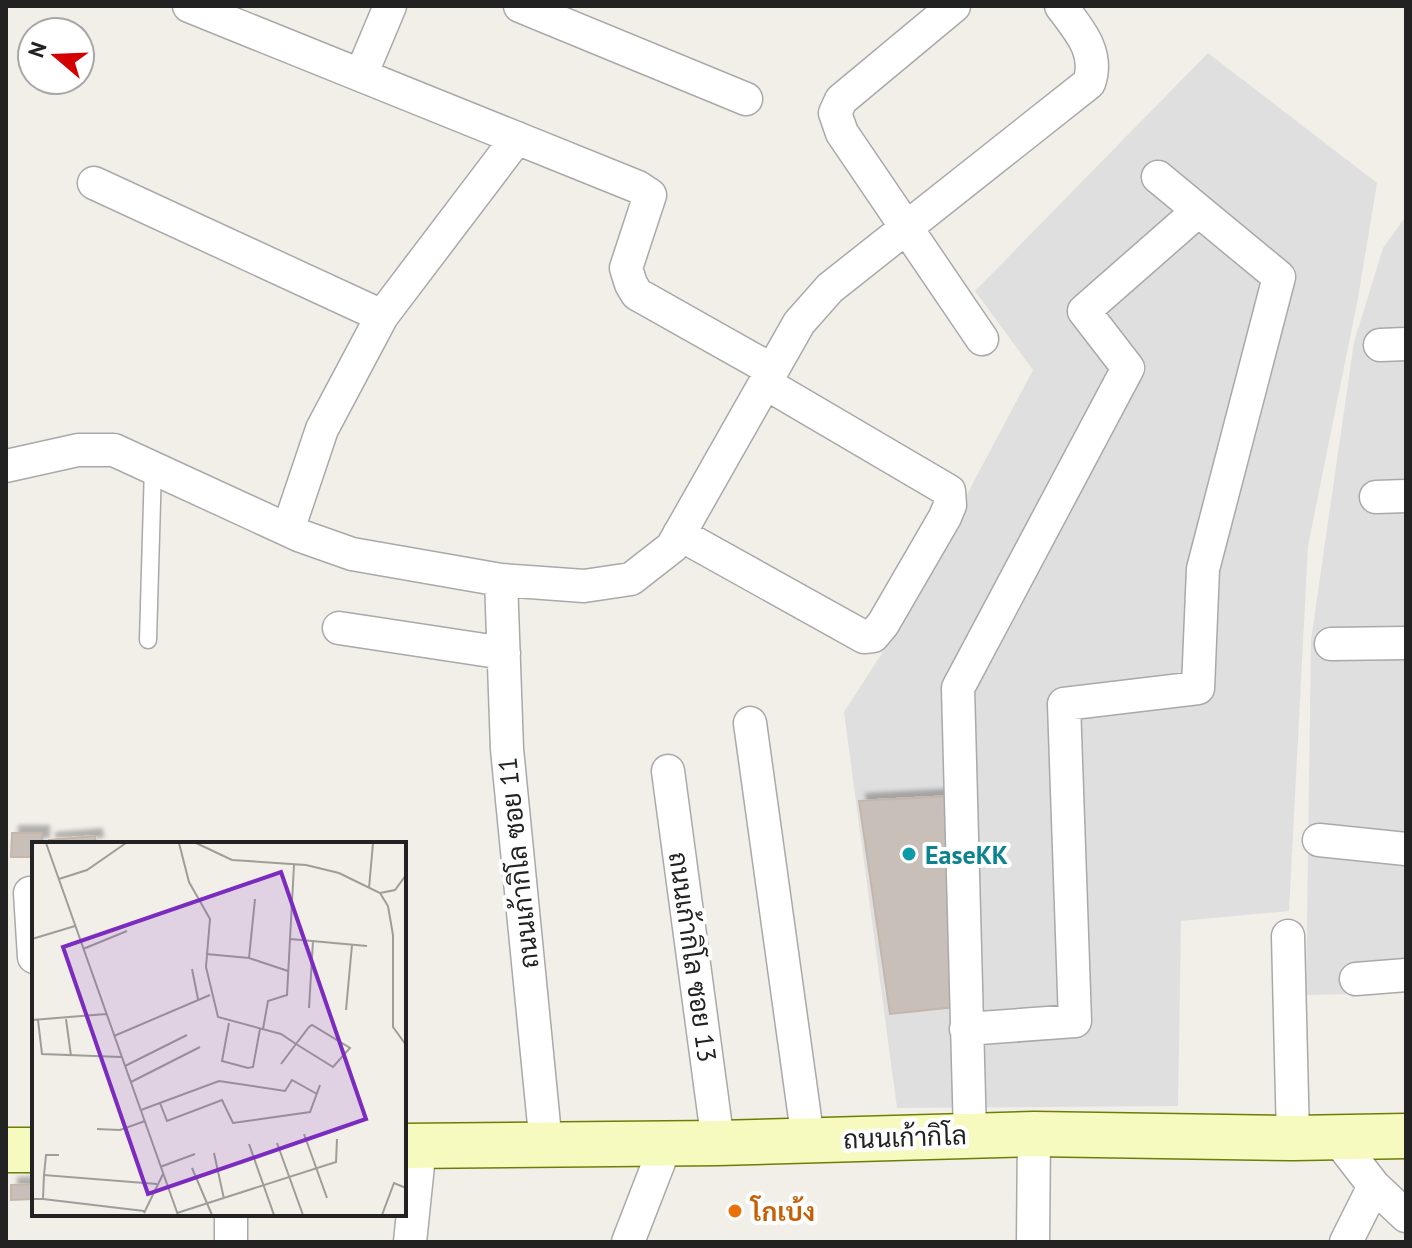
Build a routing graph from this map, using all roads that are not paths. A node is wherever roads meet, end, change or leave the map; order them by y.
1 (189, 6) edge
2 (390, 6) edge
3 (520, 6) edge
4 (954, 6) edge
5 (1061, 6) edge
6 (361, 75) junction
7 (746, 99) dead end
8 (517, 138) junction
9 (1158, 177) dead end
10 (94, 183) dead end
11 (1198, 211) junction
12 (905, 229) junction
13 (382, 316) junction
14 (982, 339) dead end
15 (769, 377) junction
16 (6, 466) edge
17 (153, 467) junction
18 (288, 530) junction
19 (679, 534) junction
20 (501, 580) junction
21 (339, 628) dead end
22 (148, 640) dead end
23 (1406, 643) edge
24 (1331, 644) dead end
25 (504, 653) junction
26 (750, 723) dead end
27 (668, 771) dead end
28 (1319, 840) dead end
29 (1406, 849) edge
30 (30, 893) dead end
31 (32, 925) edge
32 (1288, 936) dead end
33 (1406, 975) edge
34 (1356, 979) dead end
35 (966, 1029) junction
36 (1034, 1134) junction
37 (970, 1135) junction
38 (1406, 1136) edge
39 (1336, 1137) junction
40 (1293, 1138) junction
41 (808, 1140) junction
42 (718, 1143) junction
43 (666, 1144) junction
44 (546, 1145) junction
45 (412, 1146) edge
46 (6, 1150) edge
47 (32, 1150) edge
48 (1374, 1186) junction
49 (231, 1216) edge
50 (1406, 1216) edge
51 (231, 1242) edge
52 (410, 1242) edge
53 (628, 1242) edge
54 (1033, 1242) edge
55 (1346, 1242) edge

1 - 6 street
2 - 6 street
3 - 7 street
4 - 12 street
5 - 12 street
6 - 8 street
8 - 13 street
8 - 15 street
9 - 11 street
10 - 13 street
11 - 35 street
11 - 35 street
12 - 14 street
12 - 15 street
13 - 18 street
15 - 19 street
15 - 19 street
16 - 17 street
17 - 18 street
17 - 22 lane
18 - 20 street
19 - 20 street
20 - 25 street, ถนนเก้ากิโล ซอย 11
21 - 25 street
23 - 24 street
25 - 44 street, ถนนเก้ากิโล ซอย 11
26 - 41 street
27 - 42 street, ถนนเก้ากิโล ซอย 13
28 - 29 street
30 - 31 street
32 - 40 street
33 - 34 street
35 - 37 street
36 - 37 main road, ถนนเก้ากิโล
36 - 40 main road, ถนนเก้ากิโล
36 - 54 street
37 - 41 main road, ถนนเก้ากิโล
38 - 39 main road, ถนนเก้ากิโล
39 - 40 main road, ถนนเก้ากิโล
39 - 48 street
41 - 42 main road, ถนนเก้ากิโล
42 - 43 main road, ถนนเก้ากิโล
43 - 44 main road, ถนนเก้ากิโล
43 - 53 street
44 - 45 main road, ถนนเก้ากิโล
45 - 52 street
46 - 47 main road
48 - 50 street
48 - 55 street
49 - 51 street

